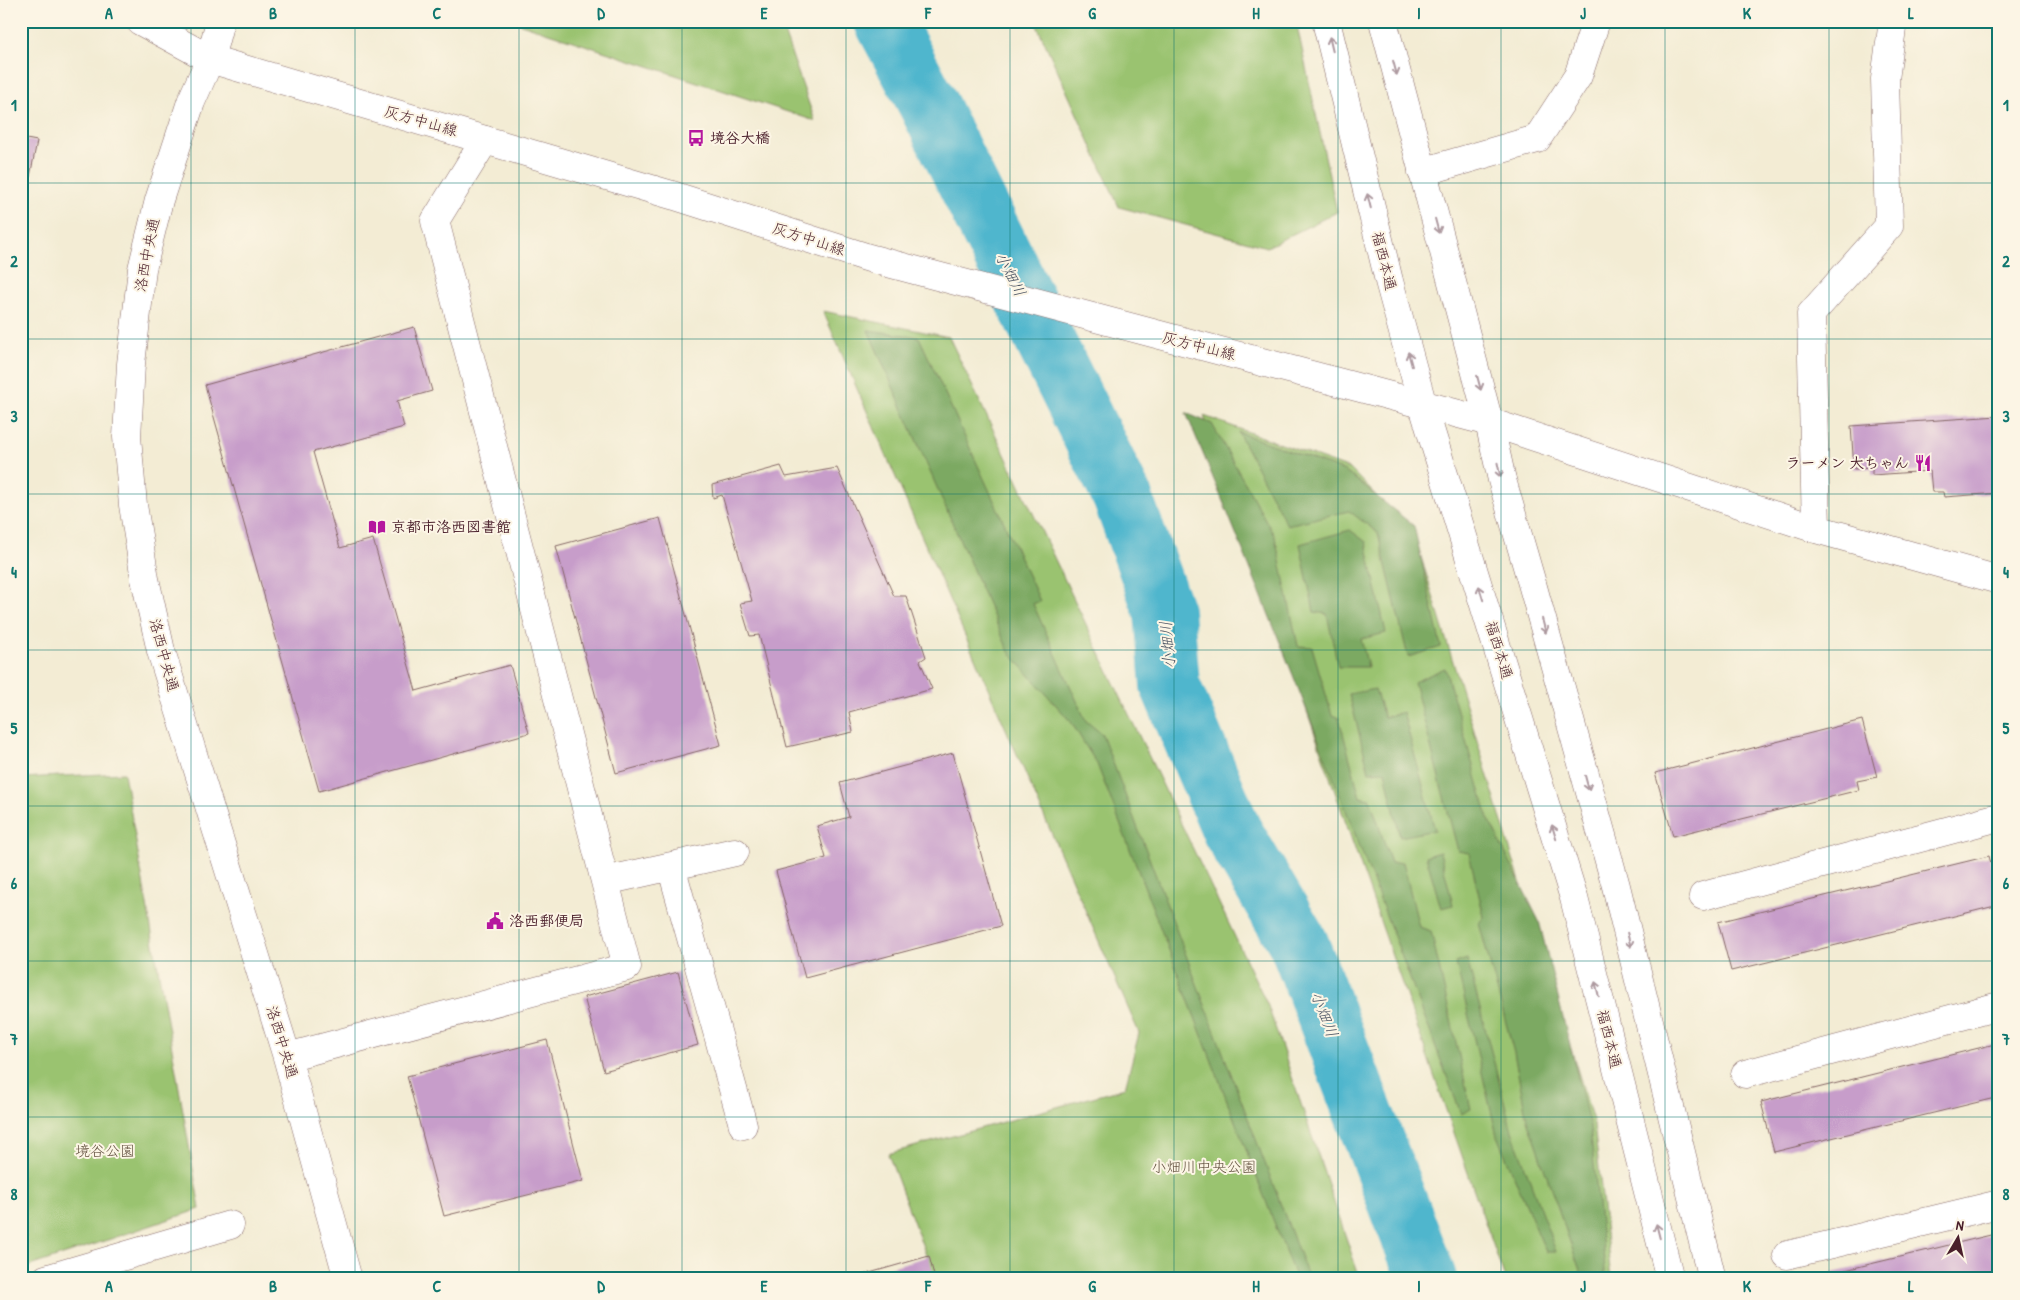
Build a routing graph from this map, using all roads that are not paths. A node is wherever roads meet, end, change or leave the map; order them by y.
1 (140, 21) edge
2 (220, 21) edge
3 (1326, 21) edge
4 (1383, 21) edge
5 (1596, 21) edge
6 (1893, 21) edge
7 (210, 59) junction
8 (485, 140) junction
9 (1422, 172) junction
10 (1423, 406) junction
11 (1489, 422) junction
12 (1816, 530) junction
13 (1999, 580) edge
14 (1999, 817) edge
15 (735, 852) dead end
16 (671, 866) junction
17 (605, 881) junction
18 (1702, 896) dead end
19 (1999, 1006) edge
20 (287, 1057) junction
21 (1745, 1074) dead end
22 (743, 1125) dead end
23 (1999, 1204) edge
24 (230, 1225) dead end
25 (1787, 1254) dead end
26 (46, 1279) edge
27 (348, 1279) edge
28 (1670, 1279) edge
29 (1712, 1279) edge

1 - 7 street, 灰方中山線
2 - 7 street, 洛西中央通
10 -> 3 street, 福西本通
4 -> 9 street
5 - 9 street
6 - 12 street
7 - 8 street, 灰方中山線
7 - 20 street, 洛西中央通
8 - 10 street, 灰方中山線
8 - 17 street
9 -> 11 street
10 - 11 street, 灰方中山線
28 -> 10 street, 福西本通
11 - 12 street, 灰方中山線
11 -> 29 street
12 - 13 street, 灰方中山線
14 - 18 street
15 - 16 street
16 - 17 street
16 - 22 street
17 - 20 street
19 - 21 street
20 - 27 street, 洛西中央通
23 - 25 street
24 - 26 street

